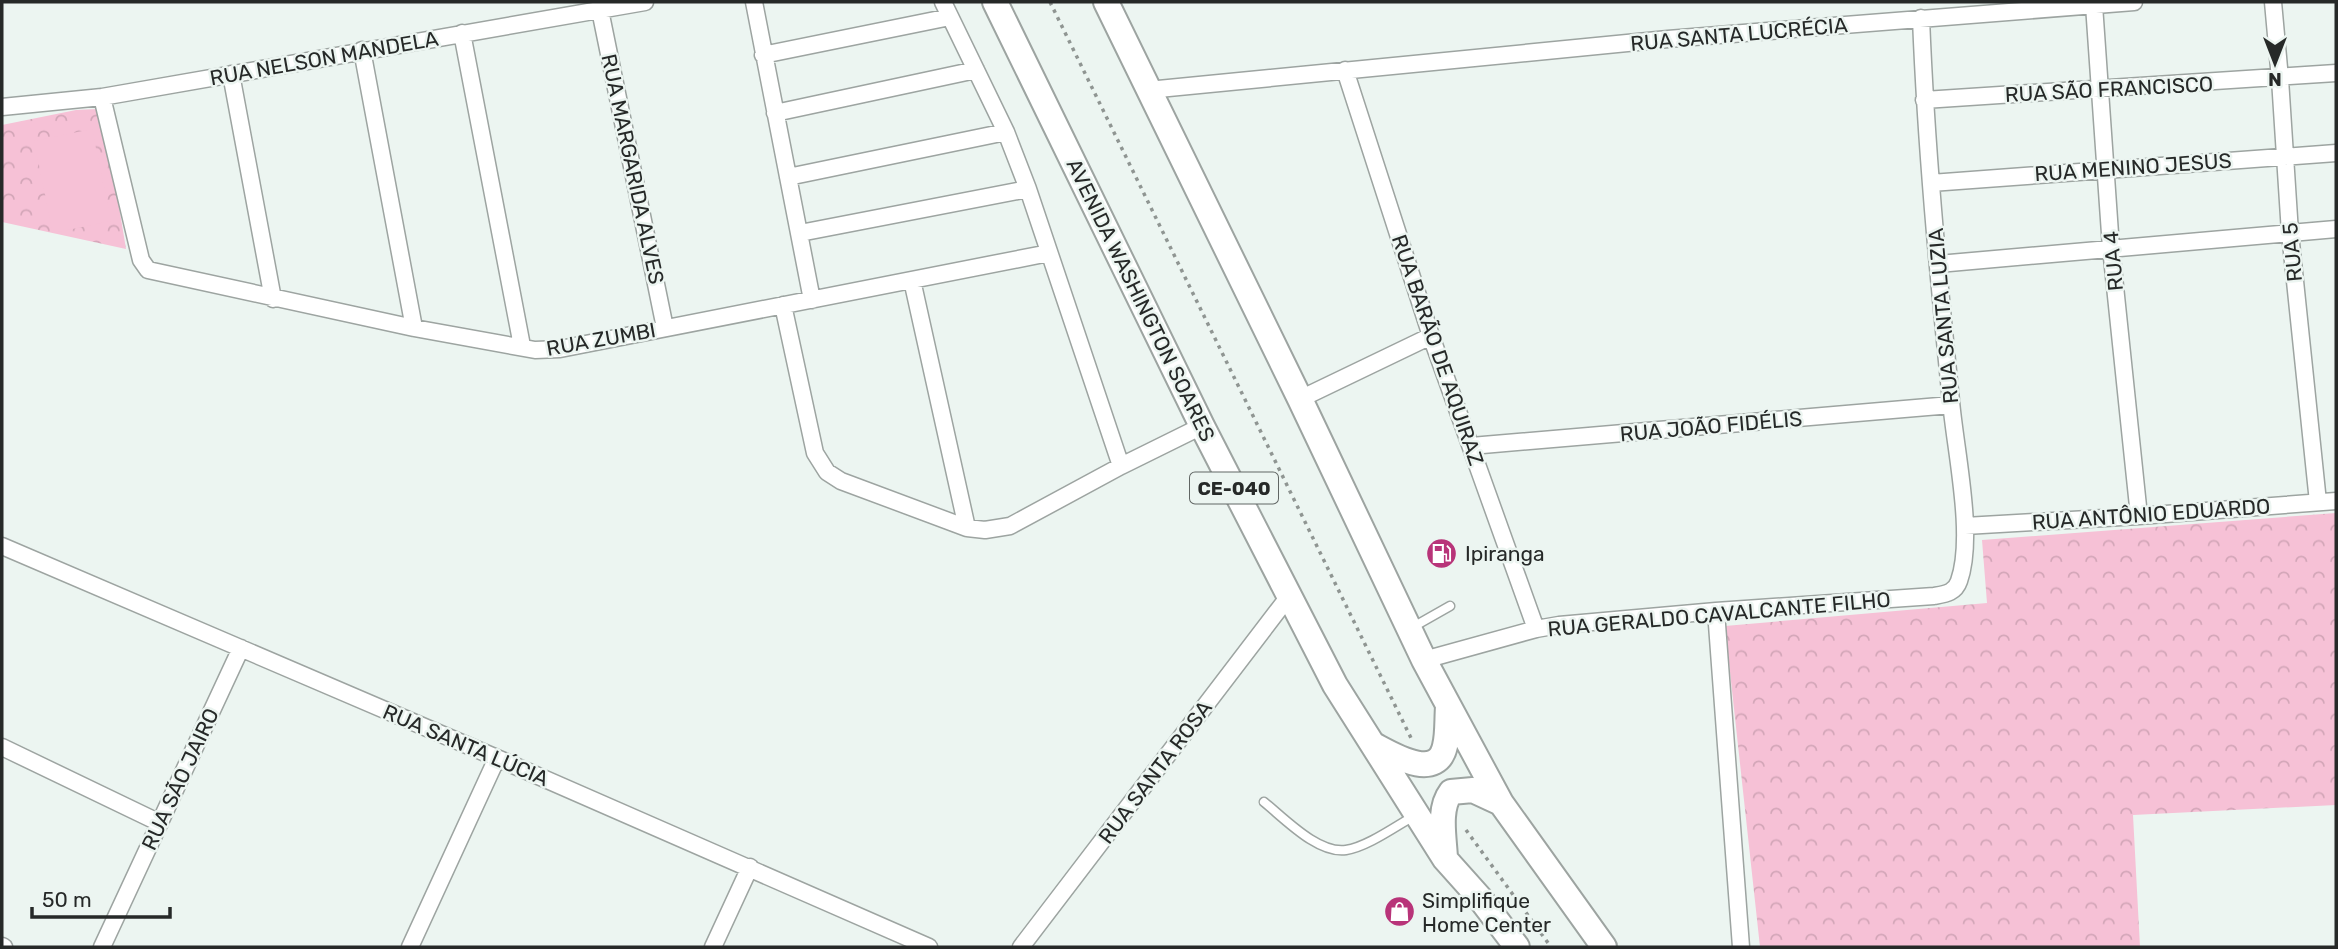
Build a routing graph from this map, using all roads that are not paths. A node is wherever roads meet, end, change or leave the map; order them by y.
1 (645, 2) edge
2 (754, 2) edge
3 (943, 2) edge
4 (995, 2) edge
5 (1106, 2) edge
6 (2134, 2) edge
7 (2273, 2) edge
8 (2094, 5) junction
9 (600, 10) junction
10 (950, 18) junction
11 (1921, 18) junction
12 (462, 33) junction
13 (362, 50) junction
14 (763, 55) junction
15 (976, 70) junction
16 (1345, 70) junction
17 (231, 74) junction
18 (2336, 74) edge
19 (2280, 79) junction
20 (1148, 90) junction
21 (2100, 90) junction
22 (102, 97) junction
23 (1924, 100) junction
24 (2, 107) edge
25 (775, 113) junction
26 (1006, 132) junction
27 (2336, 153) edge
28 (2284, 156) junction
29 (2105, 169) junction
30 (788, 177) junction
31 (1930, 183) junction
32 (1028, 189) junction
33 (2336, 229) edge
34 (800, 233) junction
35 (2290, 233) junction
36 (2111, 248) junction
37 (1049, 254) junction
38 (1938, 264) junction
39 (912, 280) junction
40 (273, 299) junction
41 (812, 300) junction
42 (783, 305) junction
43 (414, 328) junction
44 (665, 328) junction
45 (1432, 336) junction
46 (522, 346) junction
47 (1300, 400) junction
48 (1951, 405) junction
49 (1202, 426) junction
50 (1471, 446) junction
51 (1121, 466) junction
52 (2336, 501) edge
53 (2318, 502) junction
54 (2139, 516) junction
55 (1965, 526) junction
56 (967, 528) junction
57 (2, 546) edge
58 (1289, 596) junction
59 (1934, 596) joint
60 (1450, 607) dead end
61 (1716, 611) junction
62 (1409, 629) junction
63 (1536, 629) junction
64 (241, 648) junction
65 (1424, 660) junction
66 (1448, 705) junction
67 (1373, 745) junction
68 (2, 747) edge
69 (497, 758) junction
70 (1264, 802) dead end
71 (1502, 803) junction
72 (1417, 814) junction
73 (160, 823) junction
74 (1445, 859) junction
75 (750, 867) junction
76 (102, 947) edge
77 (410, 947) edge
78 (713, 947) edge
79 (929, 947) edge
80 (1021, 947) edge
81 (1517, 947) edge
82 (1604, 947) edge
83 (1741, 947) edge

1 - 9 street, RUA NELSON MANDELA
2 - 14 street
3 - 10 street
4 - 49 highway, AVENIDA WASHINGTON SOARES / CE-040
5 - 20 highway
6 - 8 street, RUA SANTA LUCRÉCIA
7 - 19 street, RUA 5
8 - 11 street, RUA SANTA LUCRÉCIA
8 - 21 street, RUA 4
9 - 12 street, RUA NELSON MANDELA
9 - 44 street, RUA MARGARIDA ALVES
10 - 14 street
10 - 15 street
11 - 16 street, RUA SANTA LUCRÉCIA
11 - 23 street, RUA SANTA LUZIA
12 - 13 street, RUA NELSON MANDELA
12 - 46 street
13 - 17 street, RUA NELSON MANDELA
13 - 43 street
14 - 25 street
15 - 25 street
15 - 26 street
16 - 20 street, RUA SANTA LUCRÉCIA
16 - 45 street, RUA BARÃO DE AQUIRAZ
17 - 22 street, RUA NELSON MANDELA
17 - 40 street
18 - 19 street, RUA SÃO FRANCISCO
19 - 21 street, RUA SÃO FRANCISCO
19 - 28 street, RUA 5
20 - 47 highway
21 - 23 street, RUA SÃO FRANCISCO
21 - 29 street, RUA 4
22 - 24 street, RUA NELSON MANDELA
22 - 40 street, RUA ZUMBI
23 - 31 street, RUA SANTA LUZIA
25 - 30 street
26 - 30 street
26 - 32 street
27 - 28 street, RUA MENINO JESUS
28 - 29 street, RUA MENINO JESUS
28 - 35 street, RUA 5
29 - 31 street, RUA MENINO JESUS
29 - 36 street, RUA 4
30 - 34 street
31 - 38 street, RUA SANTA LUZIA
32 - 34 street
32 - 37 street
33 - 35 street
34 - 41 street
35 - 36 street
35 - 53 street, RUA 5
36 - 38 street
36 - 54 street, RUA 4
37 - 39 street, RUA ZUMBI
37 - 51 street
38 - 48 street, RUA SANTA LUZIA
39 - 41 street, RUA ZUMBI
39 - 56 street
40 - 43 street, RUA ZUMBI
41 - 42 street, RUA ZUMBI
42 - 44 street, RUA ZUMBI
42 - 56 street
43 - 46 street, RUA ZUMBI
44 - 46 street, RUA ZUMBI
45 - 47 street
45 - 50 street, RUA BARÃO DE AQUIRAZ
47 - 62 highway
48 - 50 street, RUA JOÃO FIDÉLIS
48 - 55 street, RUA SANTA LUZIA
49 - 51 street
49 - 58 highway, AVENIDA WASHINGTON SOARES / CE-040
50 - 63 street, RUA BARÃO DE AQUIRAZ
51 - 56 street
52 - 53 street, RUA ANTÔNIO EDUARDO
53 - 54 street, RUA ANTÔNIO EDUARDO
54 - 55 street, RUA ANTÔNIO EDUARDO
55 - 59 street, RUA SANTA LUZIA
57 - 64 street, RUA SANTA LÚCIA
58 - 67 highway, AVENIDA WASHINGTON SOARES / CE-040
58 - 80 street, RUA SANTA ROSA
59 - 61 street, RUA GERALDO CAVALCANTE FILHO
60 - 62 lane
61 - 63 street, RUA GERALDO CAVALCANTE FILHO
61 - 83 street
62 - 65 highway
63 - 65 street, RUA GERALDO CAVALCANTE FILHO
64 - 69 street, RUA SANTA LÚCIA
64 - 73 street, RUA SÃO JAIRO
65 - 66 highway
66 - 67 highway
66 - 71 highway
67 - 72 highway, AVENIDA WASHINGTON SOARES / CE-040
68 - 73 street
69 - 75 street, RUA SANTA LÚCIA
69 - 77 street
70 - 72 lane
71 - 74 highway
71 - 82 highway
72 - 74 highway, AVENIDA WASHINGTON SOARES / CE-040
73 - 76 street, RUA SÃO JAIRO
74 - 81 highway, AVENIDA WASHINGTON SOARES / CE-040
75 - 78 street
75 - 79 street, RUA SANTA LÚCIA

